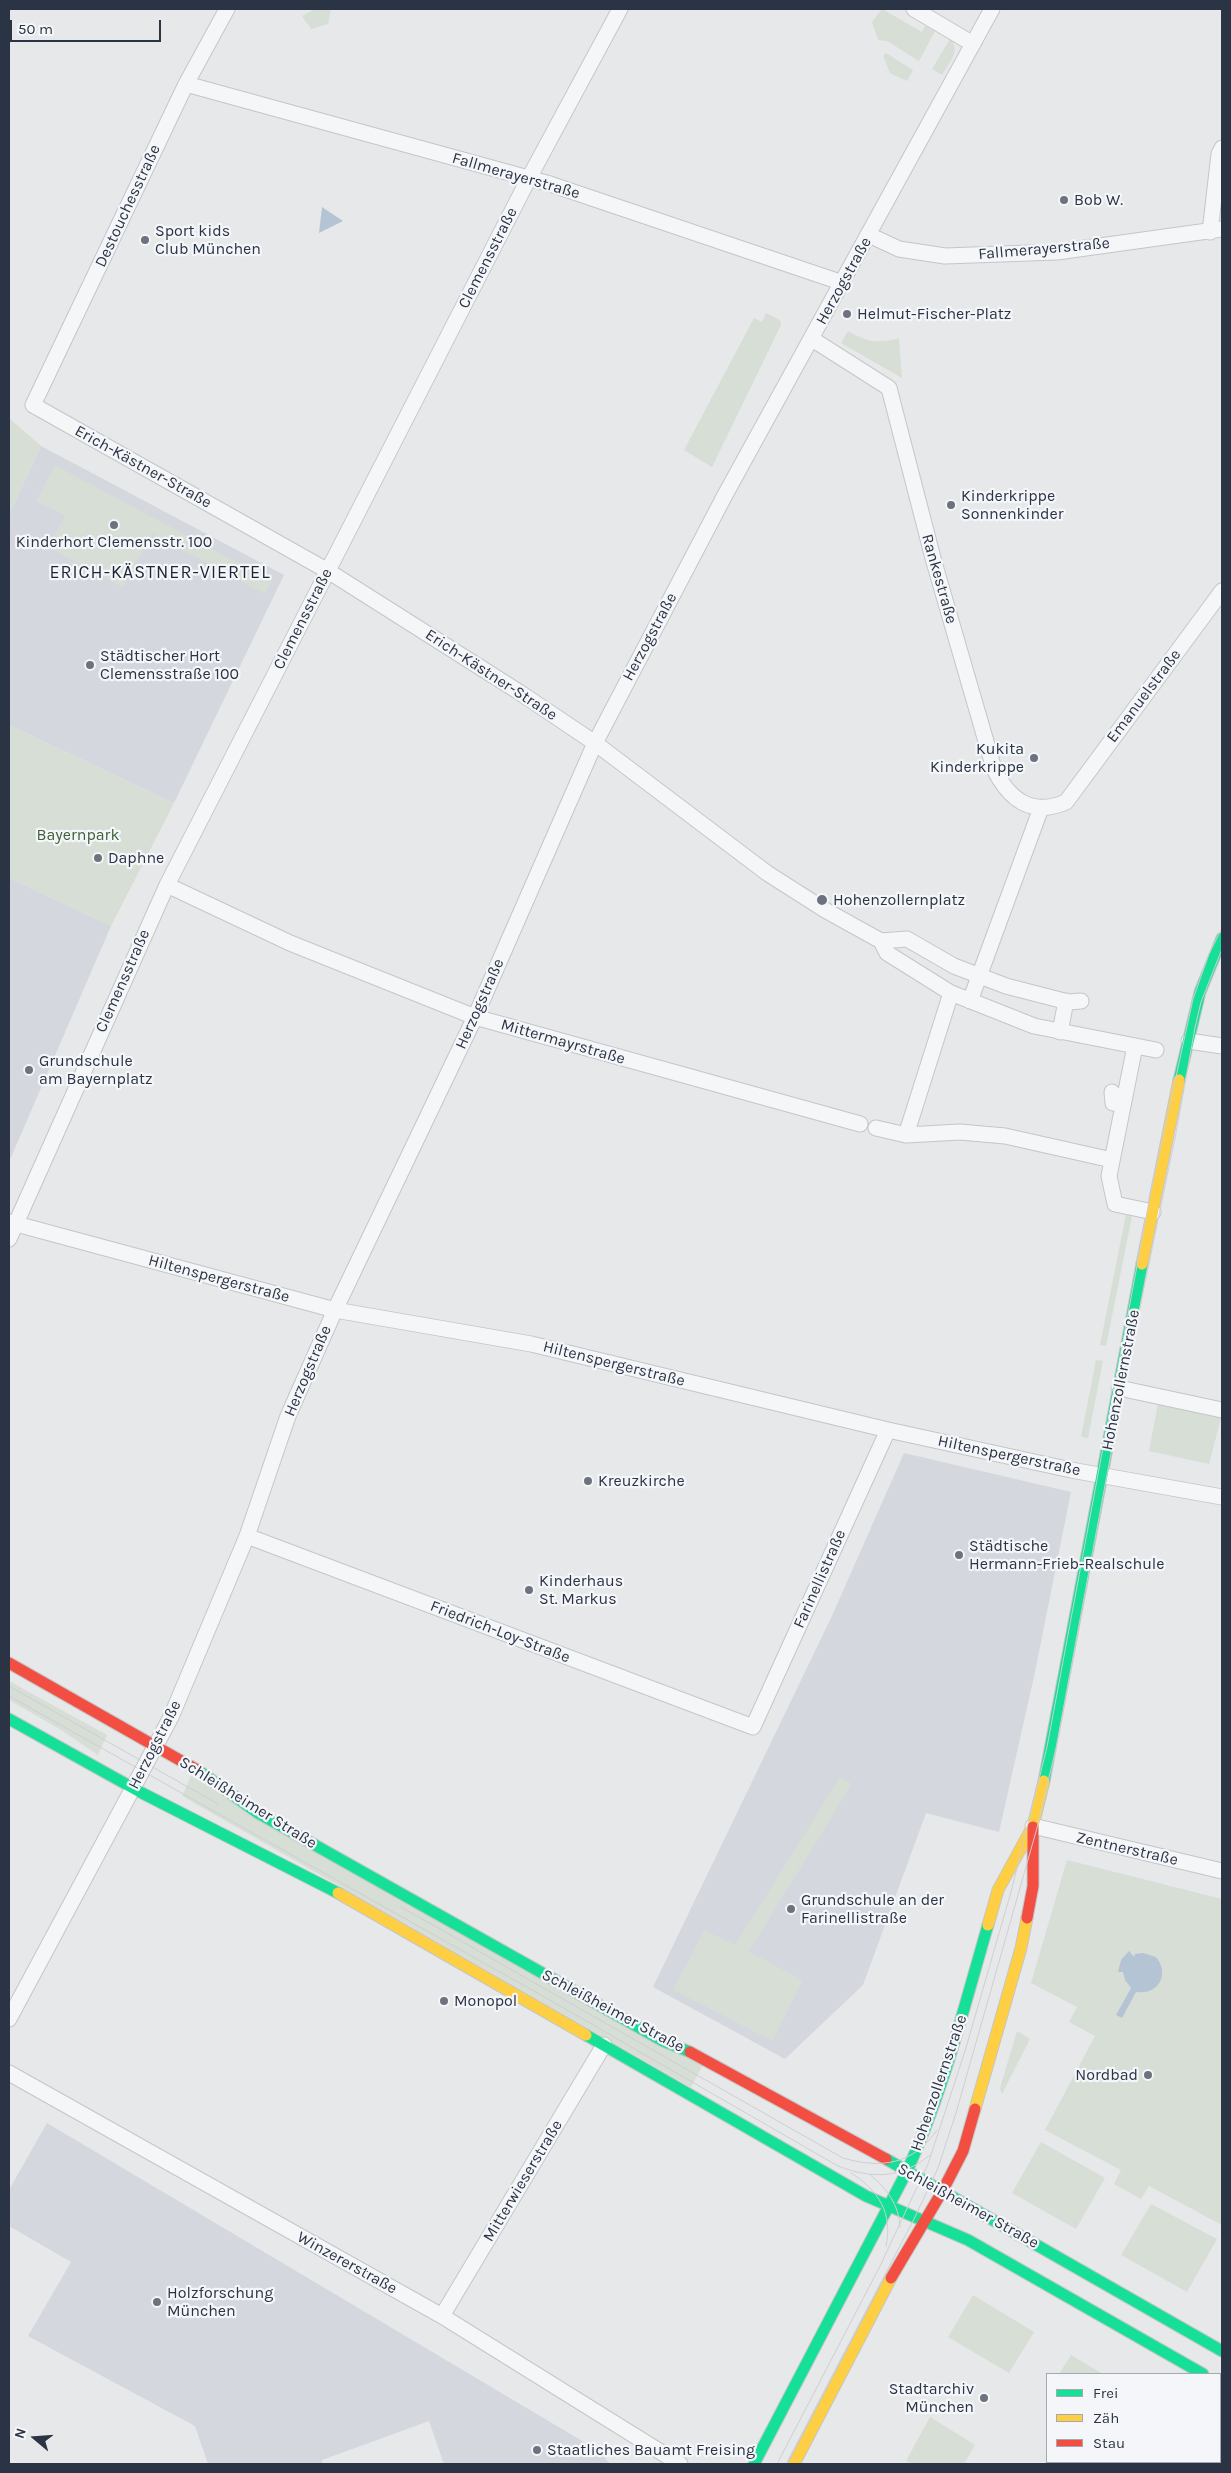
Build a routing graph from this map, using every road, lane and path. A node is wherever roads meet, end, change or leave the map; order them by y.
1 (227, 9) edge
2 (620, 9) edge
3 (914, 9) edge
4 (992, 9) edge
5 (973, 44) junction
6 (186, 84) junction
7 (1222, 148) edge
8 (529, 178) junction
9 (1216, 230) edge
10 (869, 235) junction
11 (843, 283) junction
12 (812, 339) junction
13 (33, 405) joint
14 (328, 571) junction
15 (1222, 591) edge
16 (595, 742) junction
17 (1040, 808) junction
18 (167, 885) junction
19 (1222, 938) edge
20 (880, 941) junction
21 (904, 955) dead end
22 (911, 969) junction
23 (979, 976) junction
24 (951, 993) junction
25 (970, 1002) junction
26 (475, 1017) junction
27 (1060, 1032) junction
28 (1189, 1041) junction
29 (1135, 1046) junction
30 (1222, 1046) edge
31 (1156, 1050) dead end
32 (860, 1124) dead end
33 (876, 1128) dead end
34 (906, 1135) junction
35 (1112, 1160) junction
36 (1153, 1212) junction
37 (12, 1223) edge
38 (9, 1239) edge
39 (335, 1310) junction
40 (1119, 1388) junction
41 (1222, 1410) edge
42 (888, 1430) junction
43 (1102, 1475) junction
44 (1222, 1497) edge
45 (246, 1536) junction
46 (9, 1664) edge
47 (9, 1719) edge
48 (752, 1727) joint
49 (156, 1746) junction
50 (134, 1789) junction
51 (1033, 1826) junction
52 (1222, 1871) edge
53 (9, 2019) edge
54 (604, 2045) junction
55 (9, 2072) edge
56 (907, 2171) junction
57 (944, 2190) junction
58 (888, 2206) junction
59 (924, 2221) junction
60 (442, 2316) junction
61 (1222, 2351) edge
62 (1201, 2373) edge
63 (680, 2464) edge
64 (754, 2464) edge
65 (794, 2464) edge

1 - 6 street, Destouchesstraße
2 - 8 street, Clemensstraße
3 - 5 street
4 - 5 street, Herzogstraße
5 - 10 street, Herzogstraße
6 - 8 street, Fallmerayerstraße
6 - 13 street, Destouchesstraße
7 - 9 street
8 - 11 street, Fallmerayerstraße
8 - 14 street, Clemensstraße
9 - 10 street, Fallmerayerstraße
10 - 11 street, Herzogstraße
11 - 12 street, Herzogstraße
12 - 16 street, Herzogstraße
12 - 17 street, Rankestraße
13 - 14 street, Erich-Kästner-Straße
14 - 16 street, Erich-Kästner-Straße
14 - 18 street, Clemensstraße
15 - 17 street, Emanuelstraße
16 - 20 street, Erich-Kästner-Straße
16 - 26 street, Herzogstraße
17 - 23 street
18 - 26 street, Mittermayrstraße
18 - 37 street, Clemensstraße
19 - 28 main road, Hohenzollernstraße
20 - 22 street, Erich-Kästner-Straße
20 - 23 street
21 - 22 street
22 - 24 street, Erich-Kästner-Straße
23 - 25 street
23 - 27 street
24 - 25 street
24 - 34 street
25 - 27 street
26 - 32 street, Mittermayrstraße
26 - 39 street, Herzogstraße
27 - 29 street
28 - 30 street
28 - 36 main road, Hohenzollernstraße
29 - 31 street
29 - 35 street
33 - 34 street
34 - 35 street
35 - 36 street
36 - 40 main road, Hohenzollernstraße
37 - 38 street, Clemensstraße
37 - 39 street, Hiltenspergerstraße
39 - 42 street, Hiltenspergerstraße
39 - 45 street, Herzogstraße
40 - 41 street
40 - 43 main road, Hohenzollernstraße
42 - 43 street, Hiltenspergerstraße
42 - 48 street, Farinellistraße
43 - 44 street, Hiltenspergerstraße
43 - 51 main road, Hohenzollernstraße
45 - 48 street, Friedrich-Loy-Straße
45 - 49 street, Herzogstraße
46 - 49 main road, Schleißheimer Straße
47 - 50 main road, Schleißheimer Straße
49 - 50 street, Herzogstraße
49 - 56 main road, Schleißheimer Straße
50 - 53 street, Herzogstraße
50 - 54 main road, Schleißheimer Straße
51 - 52 street, Zentnerstraße
51 - 56 main road, Hohenzollernstraße
51 - 57 main road, Hohenzollernstraße
54 - 58 main road, Schleißheimer Straße
54 - 60 street, Mitterwieserstraße
55 - 60 street, Winzererstraße
56 - 57 main road, Schleißheimer Straße
56 - 58 main road, Hohenzollernstraße
57 - 59 main road, Hohenzollernstraße
57 - 61 main road, Schleißheimer Straße
58 - 59 main road, Schleißheimer Straße
58 - 64 main road, Hohenzollernstraße
59 - 62 main road, Schleißheimer Straße
59 - 65 main road, Hohenzollernstraße
60 - 63 street, Winzererstraße

